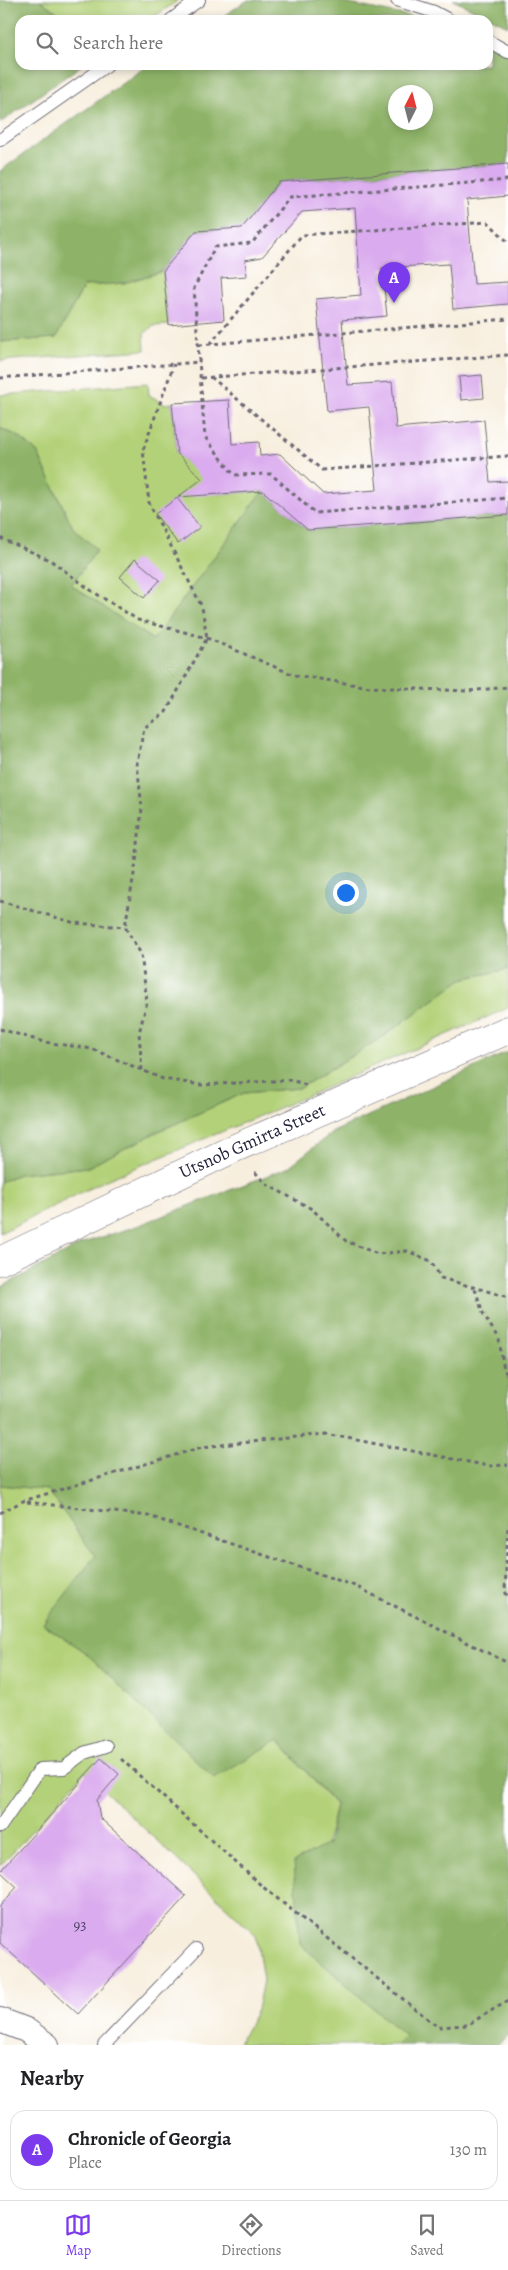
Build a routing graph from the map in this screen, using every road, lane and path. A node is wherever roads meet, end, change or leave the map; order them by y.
1 (199, 0) edge
2 (397, 0) edge
3 (177, 15) edge
4 (440, 15) edge
5 (493, 44) edge
6 (508, 52) edge
7 (100, 70) edge
8 (0, 140) edge
9 (508, 180) edge
10 (508, 242) edge
11 (508, 319) edge
12 (210, 344) junction
13 (199, 345) junction
14 (508, 355) edge
15 (200, 362) junction
16 (174, 364) junction
17 (211, 377) junction
18 (0, 378) edge
19 (201, 378) junction
20 (508, 456) edge
21 (508, 498) edge
22 (0, 538) edge
23 (206, 638) junction
24 (508, 687) edge
25 (0, 901) edge
26 (124, 927) junction
27 (0, 1029) edge
28 (508, 1030) edge
29 (142, 1070) junction
30 (347, 1099) junction
31 (235, 1148) junction
32 (0, 1261) edge
33 (475, 1289) junction
34 (508, 1297) edge
35 (508, 1375) edge
36 (508, 1465) edge
37 (24, 1501) junction
38 (0, 1513) edge
39 (508, 1528) edge
40 (508, 1598) edge
41 (508, 1662) edge
42 (106, 1746) joint
43 (0, 1827) edge
44 (196, 1949) dead end
45 (508, 2002) edge
46 (0, 2020) edge
47 (46, 2045) edge
48 (104, 2045) edge

1 - 3 lane
2 - 4 lane
5 - 6 lane
7 - 8 lane
9 - 13 path
10 - 12 path
11 - 12 path
12 - 13 path
13 - 15 path
14 - 17 path
15 - 16 path
15 - 19 path
16 - 18 path
16 - 23 path
17 - 19 path
17 - 20 path
19 - 21 path
22 - 23 path
23 - 24 path
23 - 26 path
25 - 26 path
26 - 29 path
27 - 29 path
28 - 30 main road, Utsnob Gmirta Street
29 - 30 path
30 - 31 main road, Utsnob Gmirta Street
31 - 32 main road, Utsnob Gmirta Street
31 - 33 path
33 - 34 path
33 - 35 path
36 - 37 path
37 - 38 path
37 - 41 path
39 - 40 path
42 - 43 lane
42 - 45 path
44 - 48 lane
46 - 47 street

